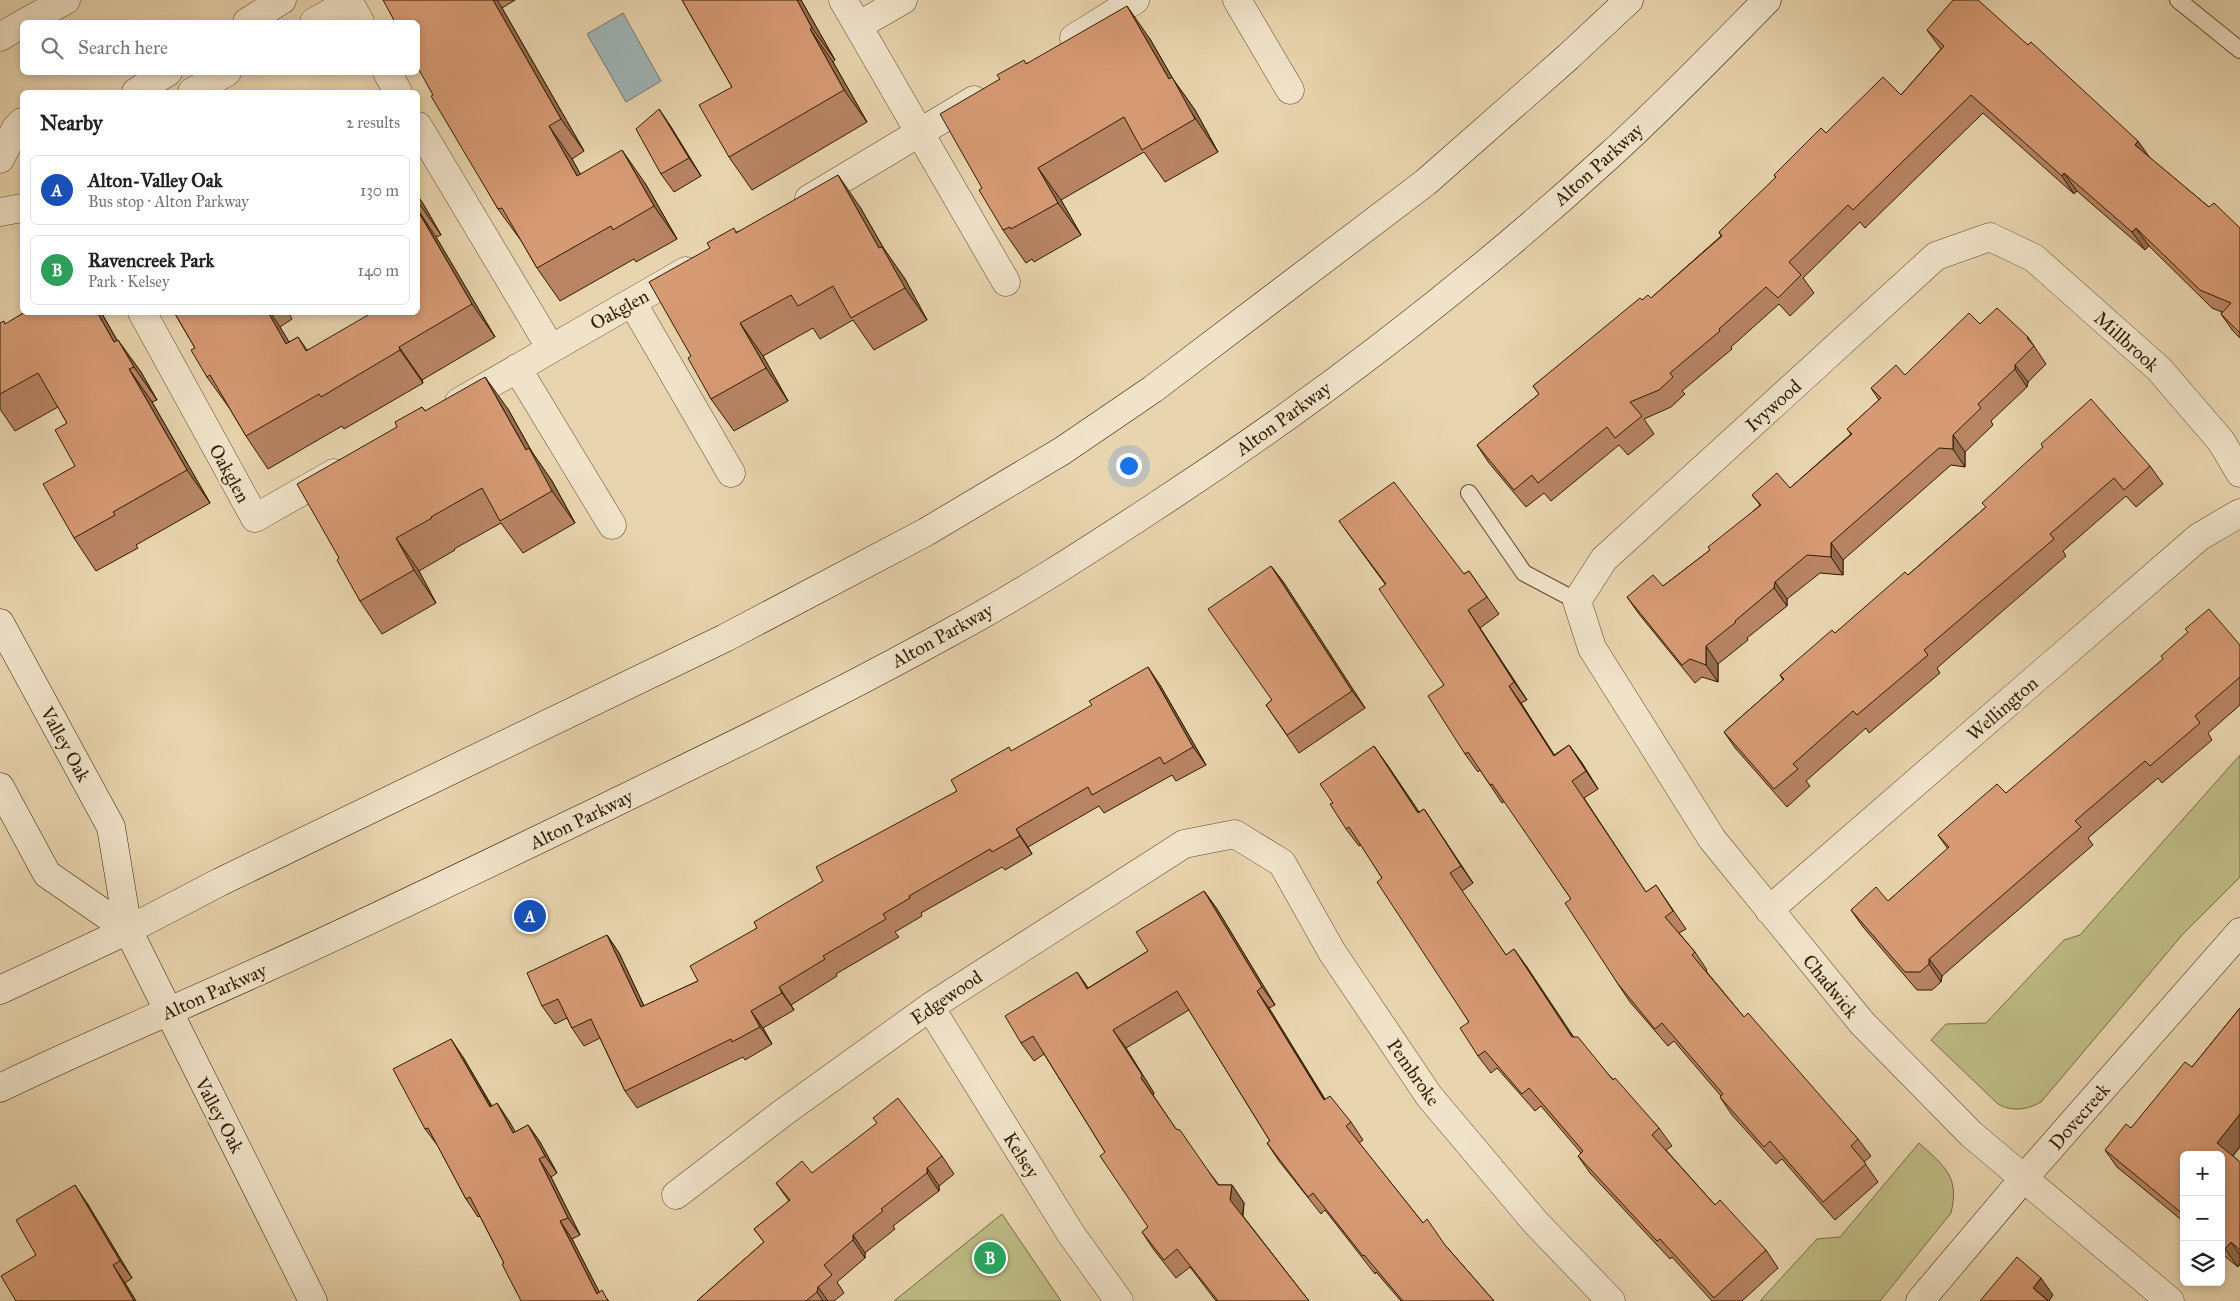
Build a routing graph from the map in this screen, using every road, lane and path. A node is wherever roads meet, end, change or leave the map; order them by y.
1 (66, 0) edge
2 (282, 0) edge
3 (843, 0) edge
4 (903, 0) edge
5 (1135, 0) edge
6 (1237, 0) edge
7 (1628, 0) edge
8 (1767, 0) edge
9 (2178, 0) edge
10 (353, 8) edge
11 (30, 20) edge
12 (250, 20) edge
13 (320, 20) edge
14 (20, 25) edge
15 (858, 26) junction
16 (0, 37) edge
17 (2240, 50) edge
18 (1052, 51) edge
19 (163, 75) edge
20 (222, 75) edge
21 (389, 75) edge
22 (994, 87) edge
23 (139, 90) edge
24 (196, 90) edge
25 (397, 90) edge
26 (1290, 90) dead end
27 (20, 124) edge
28 (420, 129) edge
29 (920, 133) junction
30 (0, 158) edge
31 (20, 208) edge
32 (0, 212) edge
33 (784, 213) edge
34 (1990, 237) joint
35 (708, 258) edge
36 (1006, 282) dead end
37 (632, 302) junction
38 (144, 315) edge
39 (550, 347) junction
40 (517, 368) junction
41 (441, 412) edge
42 (356, 460) edge
43 (731, 473) dead end
44 (2240, 473) edge
45 (1469, 493) dead end
46 (2240, 514) edge
47 (612, 524) dead end
48 (1577, 601) junction
49 (0, 623) edge
50 (0, 787) edge
51 (1235, 834) joint
52 (1769, 910) junction
53 (128, 930) junction
54 (2240, 932) edge
55 (0, 990) edge
56 (930, 1007) junction
57 (168, 1012) junction
58 (0, 1088) edge
59 (2024, 1178) junction
60 (676, 1195) dead end
61 (313, 1301) edge
62 (1119, 1301) edge
63 (1611, 1301) edge
64 (1920, 1301) edge
65 (2170, 1301) edge

1 - 11 street
2 - 12 street
3 - 15 street
4 - 15 street
5 - 18 street
6 - 26 street
7 - 53 street
8 - 57 street, Alton Parkway
9 - 17 lane
10 - 13 street
14 - 16 street
15 - 29 street
19 - 23 street
20 - 24 street
21 - 25 street
22 - 29 street
27 - 30 street
28 - 39 street
29 - 33 street
29 - 36 street
31 - 32 street
34 - 44 street, Millbrook
34 - 48 street, Ivywood
35 - 37 street, Oakglen
37 - 39 street, Oakglen
37 - 43 street
38 - 42 street, Oakglen
39 - 40 street, Oakglen
40 - 41 street, Oakglen
40 - 47 street
45 - 48 lane
46 - 52 street, Wellington
48 - 52 street, Chadwick
49 - 53 street, Valley Oak
50 - 53 street, Valley Oak
51 - 56 street, Edgewood
51 - 63 street, Pembroke
52 - 59 street, Chadwick
53 - 55 street
53 - 57 street, Valley Oak
54 - 59 street, Dovecreek
56 - 60 street, Edgewood
56 - 62 street, Kelsey
57 - 58 street, Alton Parkway
57 - 61 street, Valley Oak
59 - 64 street, Dovecreek
59 - 65 street, Chadwick

